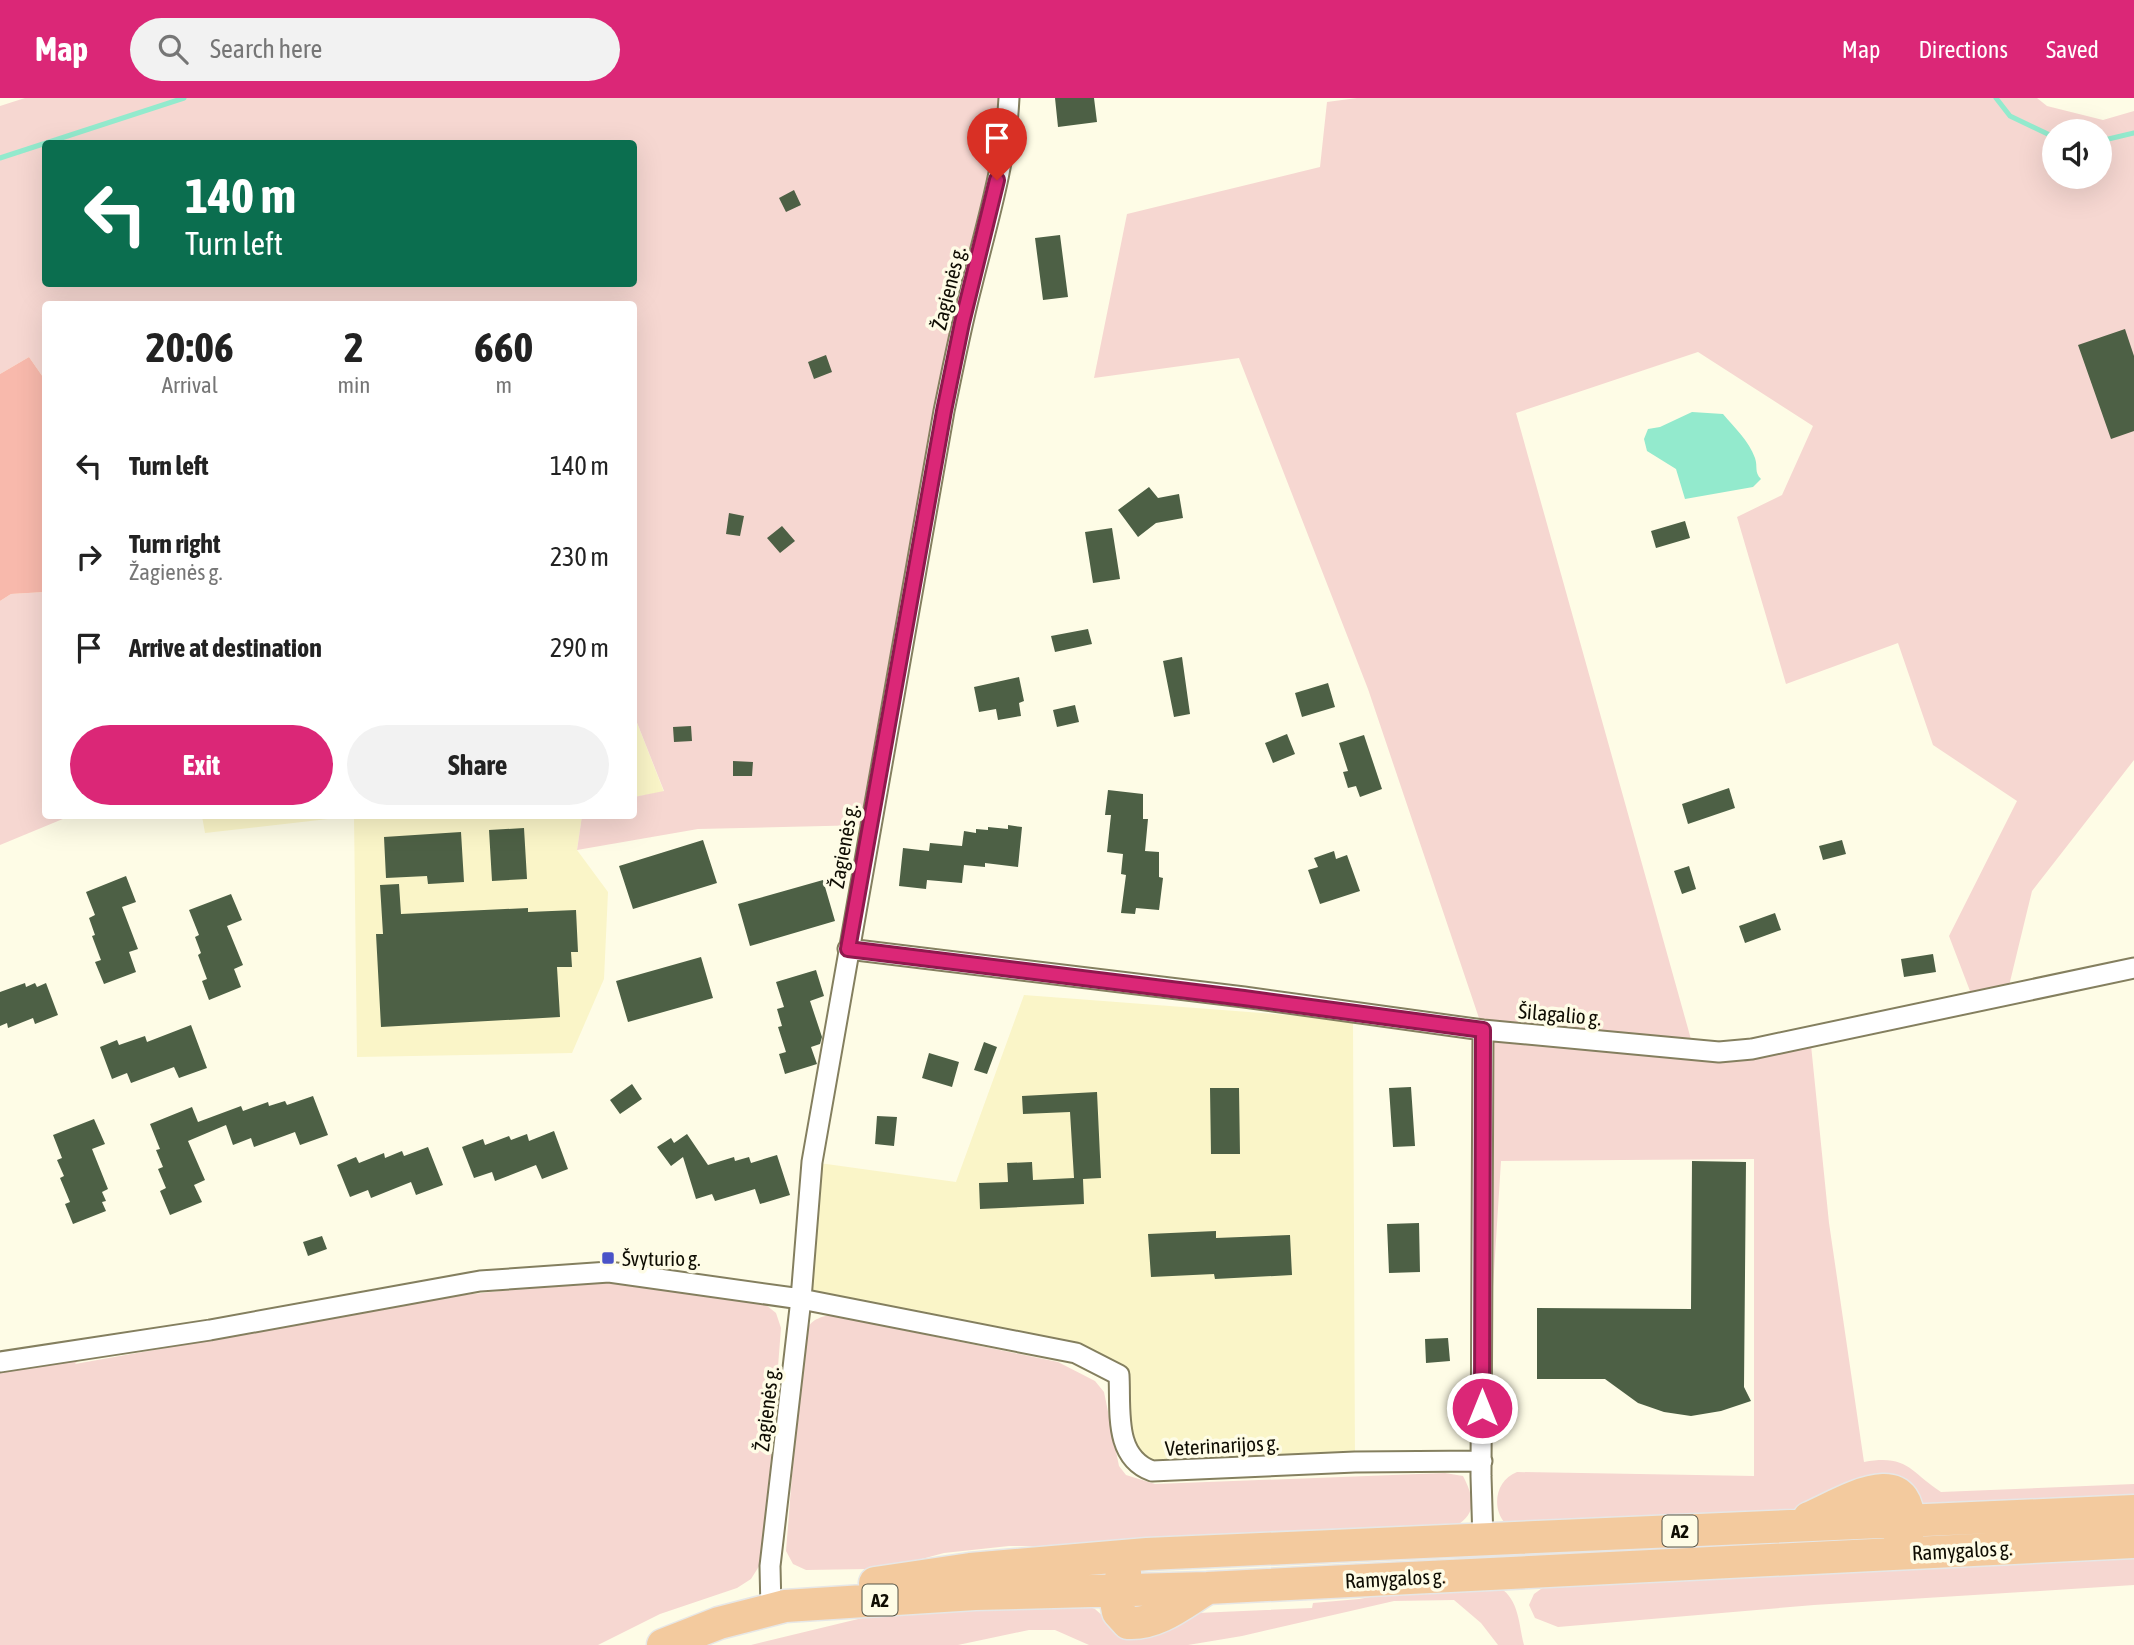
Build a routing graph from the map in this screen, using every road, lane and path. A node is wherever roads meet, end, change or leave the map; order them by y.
1 (1009, 98) edge
2 (848, 949) junction
3 (2134, 968) edge
4 (1483, 1030) junction
5 (801, 1299) junction
6 (0, 1362) edge
7 (1482, 1461) junction
8 (2134, 1511) edge
9 (1909, 1521) junction
10 (1483, 1540) junction
11 (2134, 1542) edge
12 (1147, 1554) junction
13 (1811, 1558) junction
14 (1114, 1591) junction
15 (778, 1608) junction
16 (663, 1645) edge

1 - 2 street, Žagienės g.
2 - 4 street, Šilagalio g.
2 - 5 street, Žagienės g.
3 - 4 street, Šilagalio g.
4 - 7 street
5 - 6 street
5 - 7 street, Veterinarijos g.
5 - 15 street, Žagienės g.
7 - 10 street
8 - 9 highway
9 - 10 highway, A2
9 - 13 highway
10 - 12 highway, A2
11 - 13 highway, Ramygalos g. / A2
12 - 14 highway
12 - 15 highway, A2
13 - 14 highway, Ramygalos g. / A2
14 - 15 highway, A2
15 - 16 highway, A2

